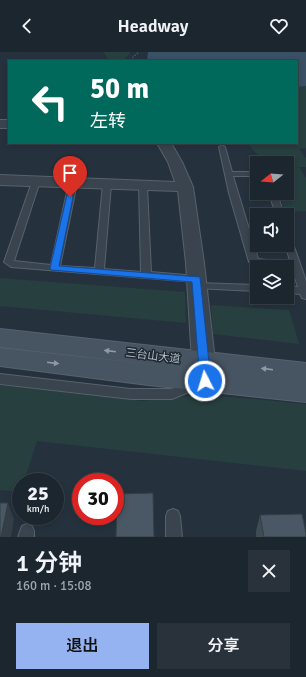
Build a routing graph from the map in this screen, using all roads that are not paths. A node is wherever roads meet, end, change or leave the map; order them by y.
1 (165, 144) edge
2 (222, 147) dead end
3 (228, 174) junction
4 (250, 174) edge
5 (1, 181) edge
6 (36, 181) junction
7 (73, 183) junction
8 (107, 184) junction
9 (143, 186) junction
10 (185, 187) junction
11 (292, 252) edge
12 (296, 266) junction
13 (54, 268) junction
14 (99, 272) junction
15 (146, 275) junction
16 (197, 282) junction
17 (250, 287) edge
18 (294, 291) edge
19 (305, 292) edge
20 (0, 338) edge
21 (6, 359) edge
22 (204, 371) junction
23 (306, 373) edge
24 (0, 379) edge
25 (306, 391) edge
26 (173, 516) dead end
27 (174, 537) edge

1 - 10 street
2 - 3 lane
3 - 4 lane
3 - 12 lane
5 - 6 street
6 - 7 street
6 - 13 lane
7 - 8 street
7 - 13 lane
8 - 9 street
8 - 14 lane
9 - 10 street
9 - 15 lane
10 - 16 street
11 - 12 lane
12 - 19 lane
13 - 14 lane
14 - 15 lane
15 - 16 lane
16 - 17 lane
16 - 22 street
18 - 19 lane
22 -> 20 main road, 三台山大道
21 -> 22 main road, 三台山大道
23 -> 22 main road, 三台山大道
22 - 24 lane
22 - 25 main road, 三台山大道
26 - 27 lane

